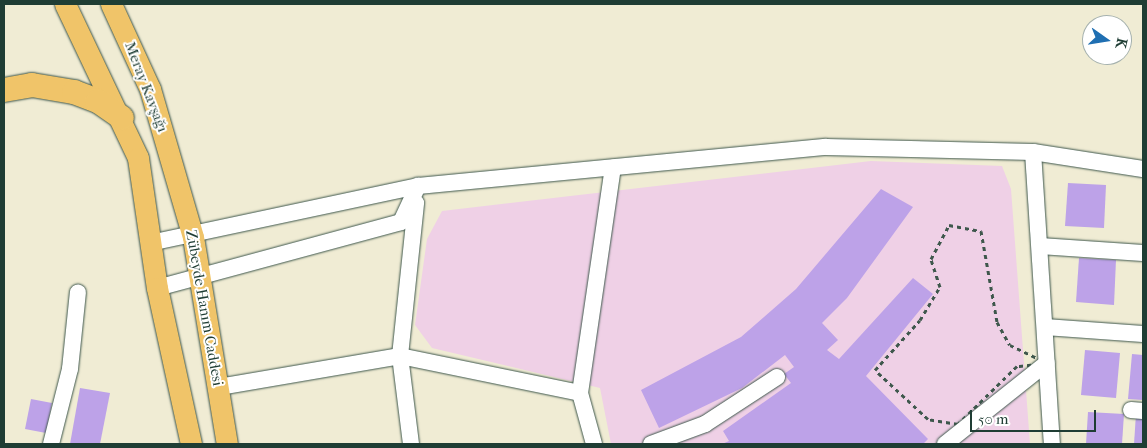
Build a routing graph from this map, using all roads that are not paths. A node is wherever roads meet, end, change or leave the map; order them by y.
1 (65, 4) edge
2 (110, 4) edge
3 (4, 90) edge
4 (122, 118) junction
5 (1034, 152) junction
6 (614, 166) junction
7 (1143, 168) edge
8 (174, 173) joint
9 (418, 186) junction
10 (193, 237) junction
11 (150, 244) junction
12 (1040, 246) junction
13 (1143, 253) edge
14 (198, 279) junction
15 (157, 288) junction
16 (78, 292) dead end
17 (1045, 328) junction
18 (1143, 334) edge
19 (400, 356) junction
20 (1047, 363) junction
21 (777, 377) dead end
22 (219, 387) junction
23 (580, 393) junction
24 (51, 444) edge
25 (191, 444) edge
26 (228, 444) edge
27 (411, 444) edge
28 (594, 444) edge
29 (652, 444) edge
30 (945, 444) edge
31 (1052, 444) edge

1 - 4 main road, Meray Kavşağı
2 - 8 main road, Meray Kavşağı
3 - 4 highway
4 - 11 main road, Meray Kavşağı
5 - 6 street
5 - 7 street
5 - 12 street
6 - 9 street
6 - 23 street
8 - 10 main road, Zübeyde Hanım Caddesi
9 - 10 street
9 - 14 street
9 - 19 street
10 - 11 street
10 - 14 main road, Zübeyde Hanım Caddesi
11 - 15 main road, Meray Kavşağı
12 - 13 street
12 - 17 street
14 - 15 street
14 - 22 main road, Zübeyde Hanım Caddesi
15 - 25 main road, Meray Kavşağı
16 - 24 street
17 - 18 street
17 - 20 street
19 - 22 street
19 - 23 street
19 - 27 street
20 - 30 street
20 - 31 street
21 - 29 street
22 - 26 main road, Zübeyde Hanım Caddesi
23 - 28 street

